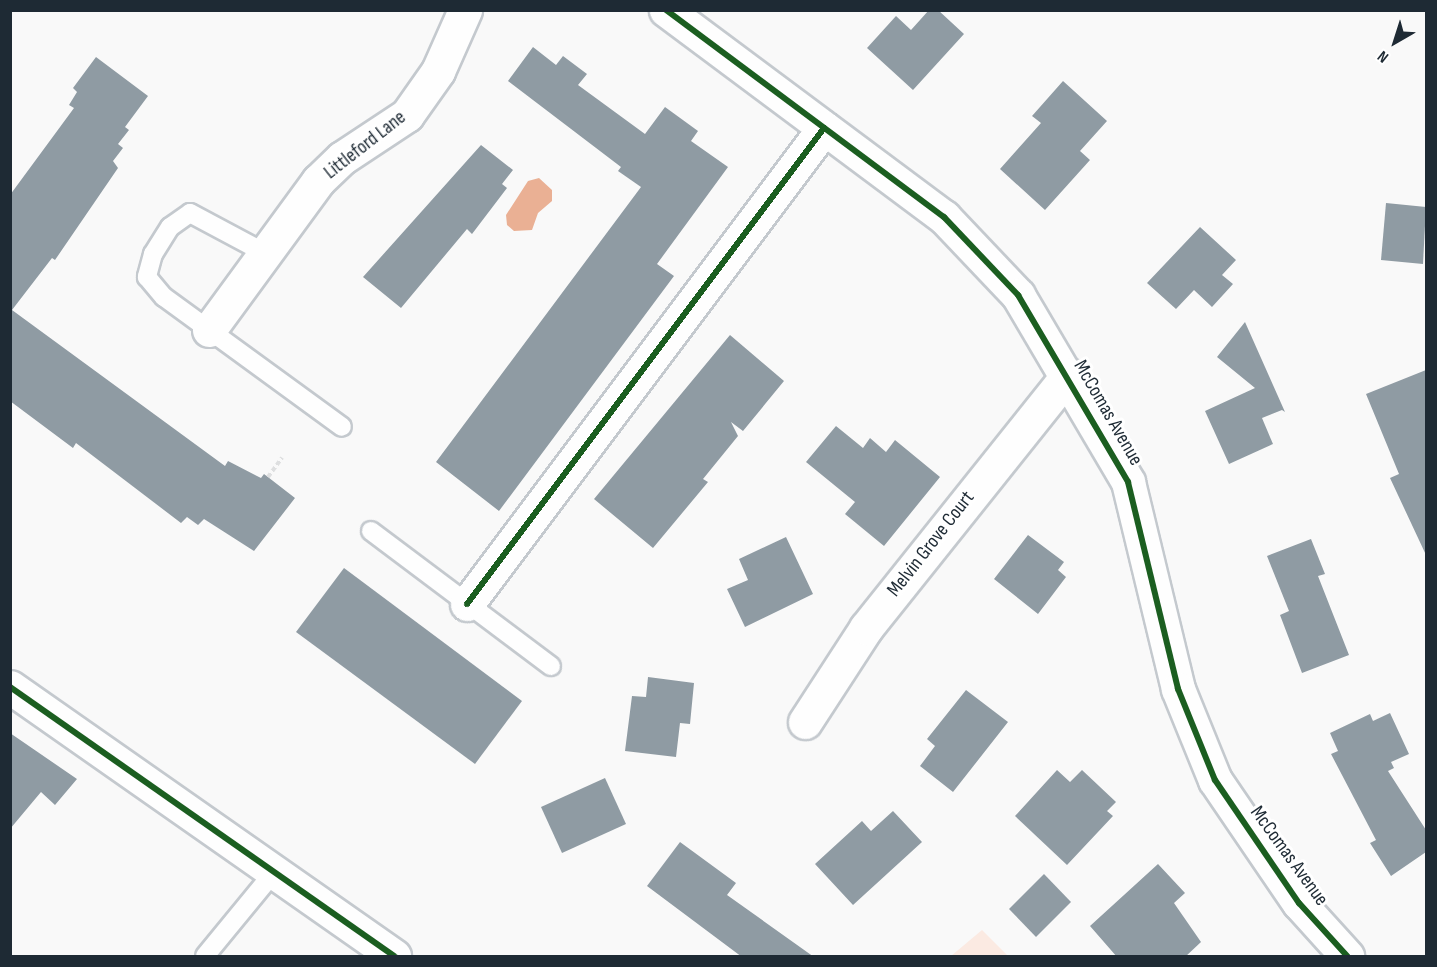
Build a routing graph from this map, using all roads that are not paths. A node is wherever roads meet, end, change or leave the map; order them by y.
1 (465, 10) edge
2 (666, 10) edge
3 (824, 128) junction
4 (265, 253) junction
5 (209, 330) junction
6 (1068, 375) junction
7 (342, 427) dead end
8 (371, 531) dead end
9 (467, 604) junction
10 (551, 666) dead end
11 (10, 687) edge
12 (805, 722) dead end
13 (274, 872) junction
14 (208, 956) edge
15 (394, 957) edge
16 (1347, 957) edge

1 - 4 street, Littleford Lane
2 - 3 street, McComas Avenue
3 - 6 street, McComas Avenue
3 - 9 street
4 - 5 street, Littleford Lane
4 - 5 lane
5 - 7 lane
6 - 12 street, Melvin Grove Court
6 - 16 street, McComas Avenue
8 - 9 lane
9 - 10 lane
11 - 13 street
13 - 14 lane
13 - 15 street

